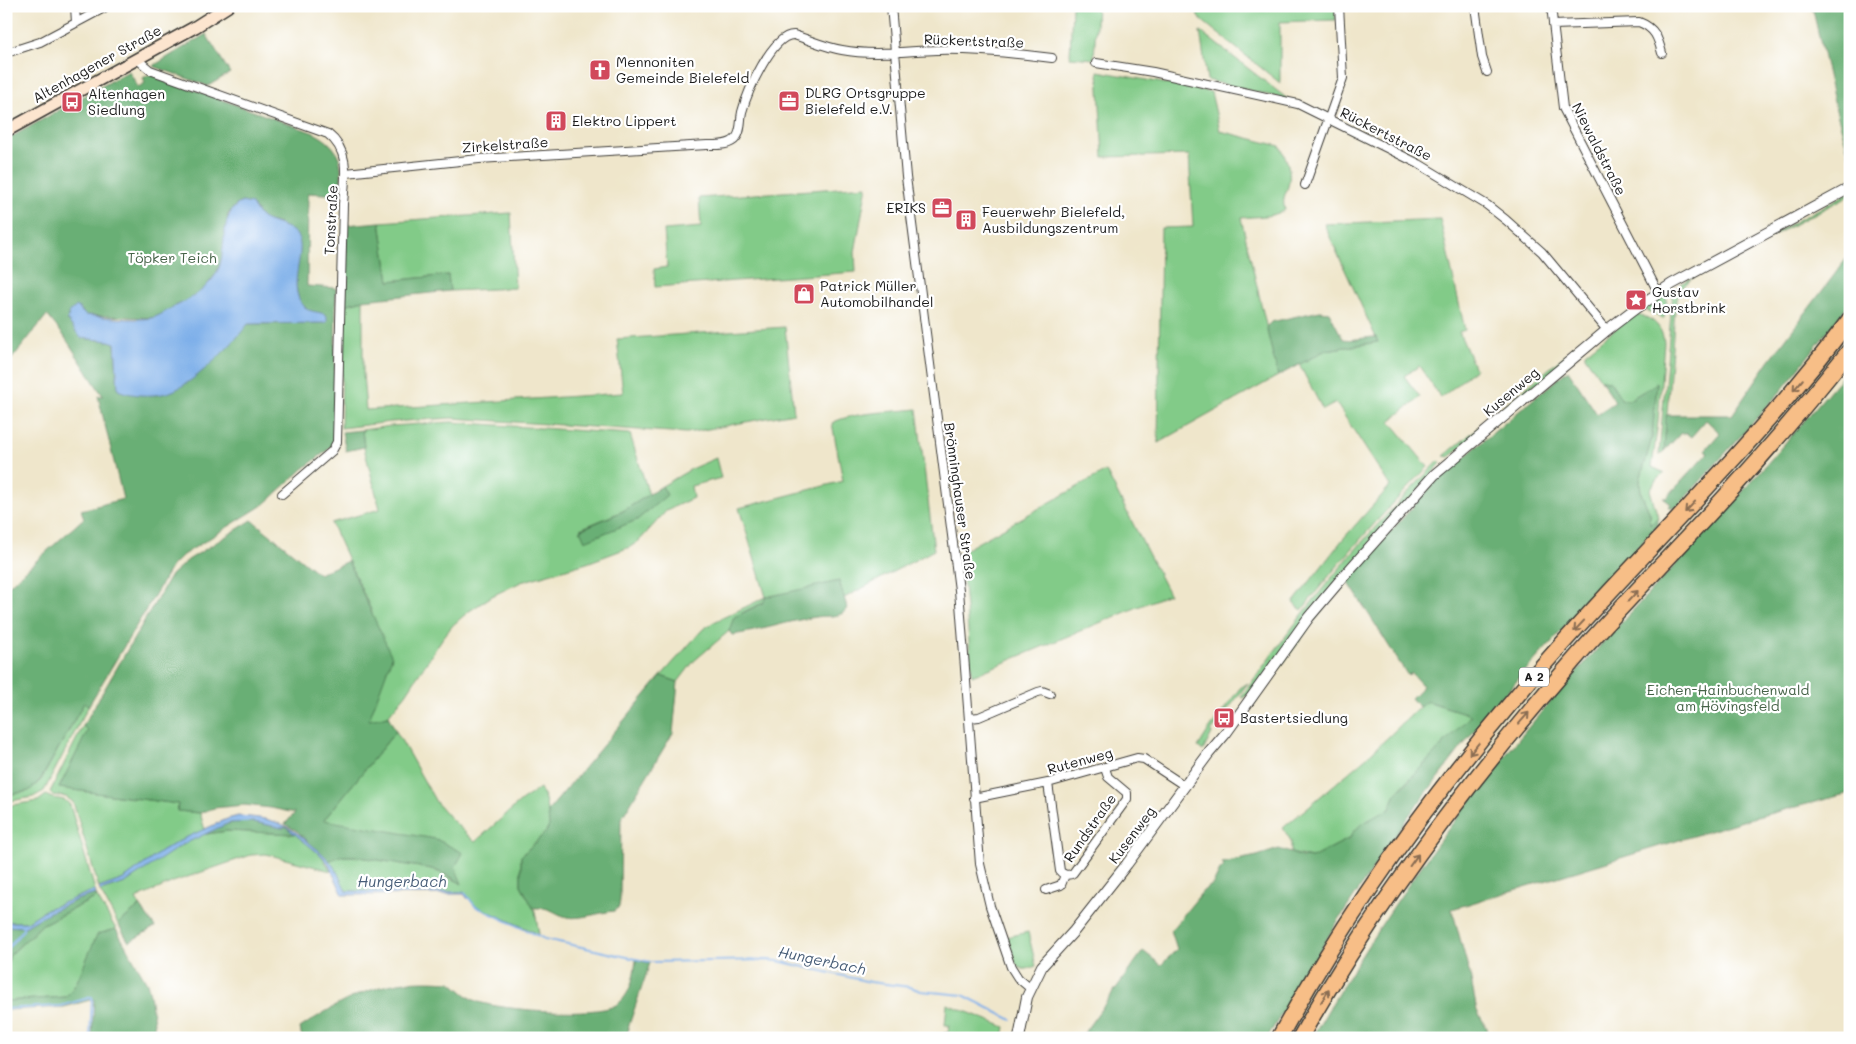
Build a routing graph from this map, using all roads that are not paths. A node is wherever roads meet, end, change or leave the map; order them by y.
1 (75, 6) edge
2 (228, 6) edge
3 (892, 6) edge
4 (1339, 6) edge
5 (1475, 6) edge
6 (1551, 6) edge
7 (104, 8) dead end
8 (76, 23) junction
9 (1553, 25) junction
10 (6, 53) edge
11 (895, 53) junction
12 (1662, 53) dead end
13 (1052, 58) dead end
14 (137, 59) junction
15 (1096, 62) dead end
16 (1487, 72) dead end
17 (1329, 118) junction
18 (6, 131) edge
19 (346, 173) junction
20 (1305, 185) dead end
21 (1850, 188) edge
22 (1658, 292) junction
23 (1850, 319) edge
24 (1607, 330) junction
25 (1850, 350) edge
26 (282, 494) dead end
27 (1050, 694) dead end
28 (970, 718) junction
29 (1105, 768) junction
30 (1048, 783) junction
31 (1185, 786) junction
32 (974, 798) junction
33 (1065, 875) junction
34 (1046, 890) dead end
35 (1031, 988) junction
36 (1019, 1038) edge
37 (1279, 1038) edge
38 (1300, 1038) edge

1 - 8 street
2 - 14 main road, Altenhagener Straße
3 - 11 street, Brönninghauser Straße
4 - 17 street
5 - 16 street
6 - 9 street, Niewaldstraße
7 - 8 street
8 - 10 street
9 - 12 street
9 - 22 street, Niewaldstraße
11 - 13 street, Rückertstraße
11 - 19 street, Zirkelstraße
11 - 28 street, Brönninghauser Straße
14 - 18 main road, Altenhagener Straße
14 - 19 street, Tonstraße
15 - 17 street, Rückertstraße
17 - 20 street
17 - 24 street, Rückertstraße
19 - 26 street, Tonstraße
21 - 22 street, Kusenweg
22 - 24 street, Kusenweg
23 -> 37 highway, A 2
24 - 31 street, Kusenweg
38 -> 25 highway, A 2
27 - 28 street
28 - 32 street, Brönninghauser Straße
29 - 30 street, Rutenweg
29 - 31 street, Rutenweg
29 - 33 street, Rundstraße
30 - 32 street, Rutenweg
30 - 33 street, Rundstraße
31 - 35 street, Kusenweg
32 - 35 street, Brönninghauser Straße
33 - 34 street, Rundstraße
35 - 36 street, Kusenweg

